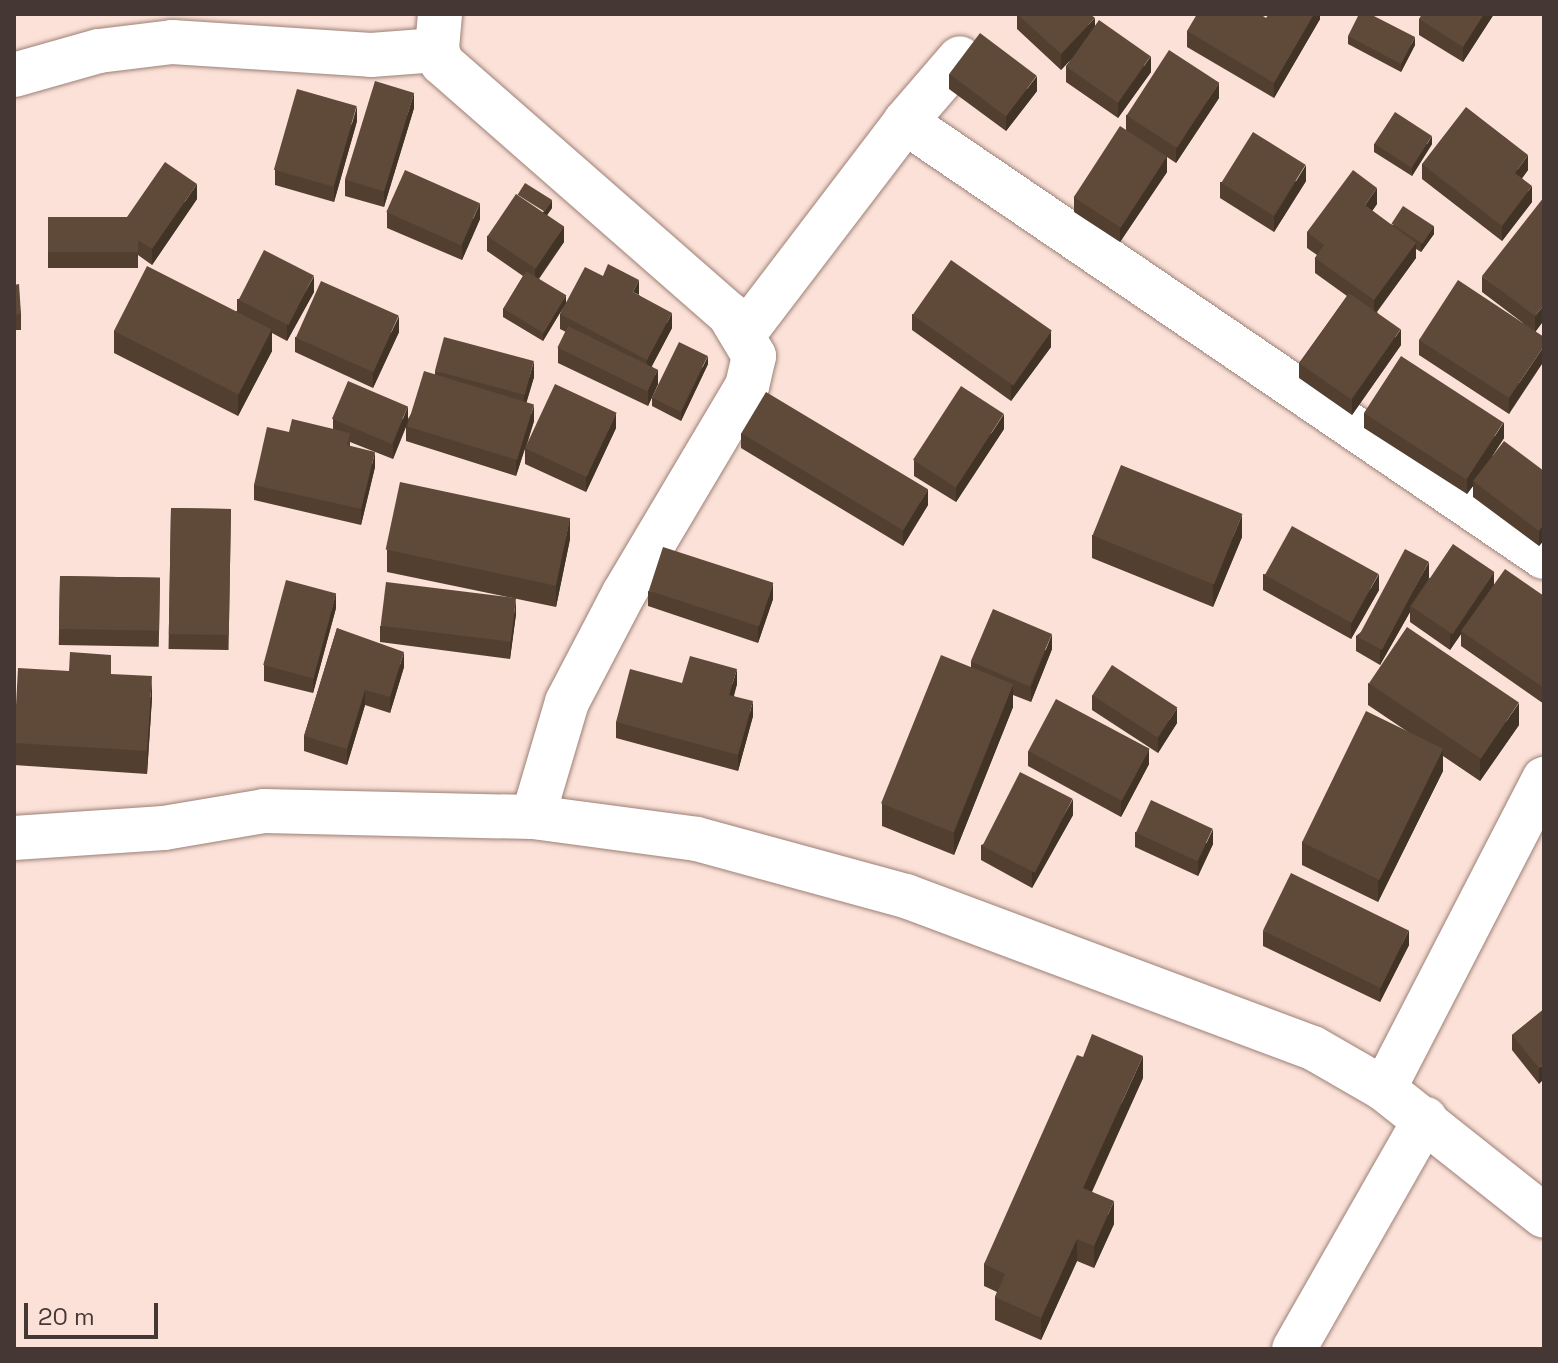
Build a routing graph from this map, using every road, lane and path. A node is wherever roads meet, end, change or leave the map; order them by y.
1 (439, 32) edge
2 (960, 58) edge
3 (14, 75) edge
4 (905, 122) junction
5 (743, 335) junction
6 (1544, 557) edge
7 (1544, 779) edge
8 (533, 817) junction
9 (14, 838) edge
10 (1384, 1089) junction
11 (1425, 1119) junction
12 (1544, 1216) edge
13 (1294, 1349) edge

1 - 3 street
1 - 5 street
2 - 4 street
4 - 5 street
4 - 6 street
5 - 8 street
7 - 10 street
8 - 9 street
8 - 10 street
10 - 11 street
11 - 12 street
11 - 13 street

